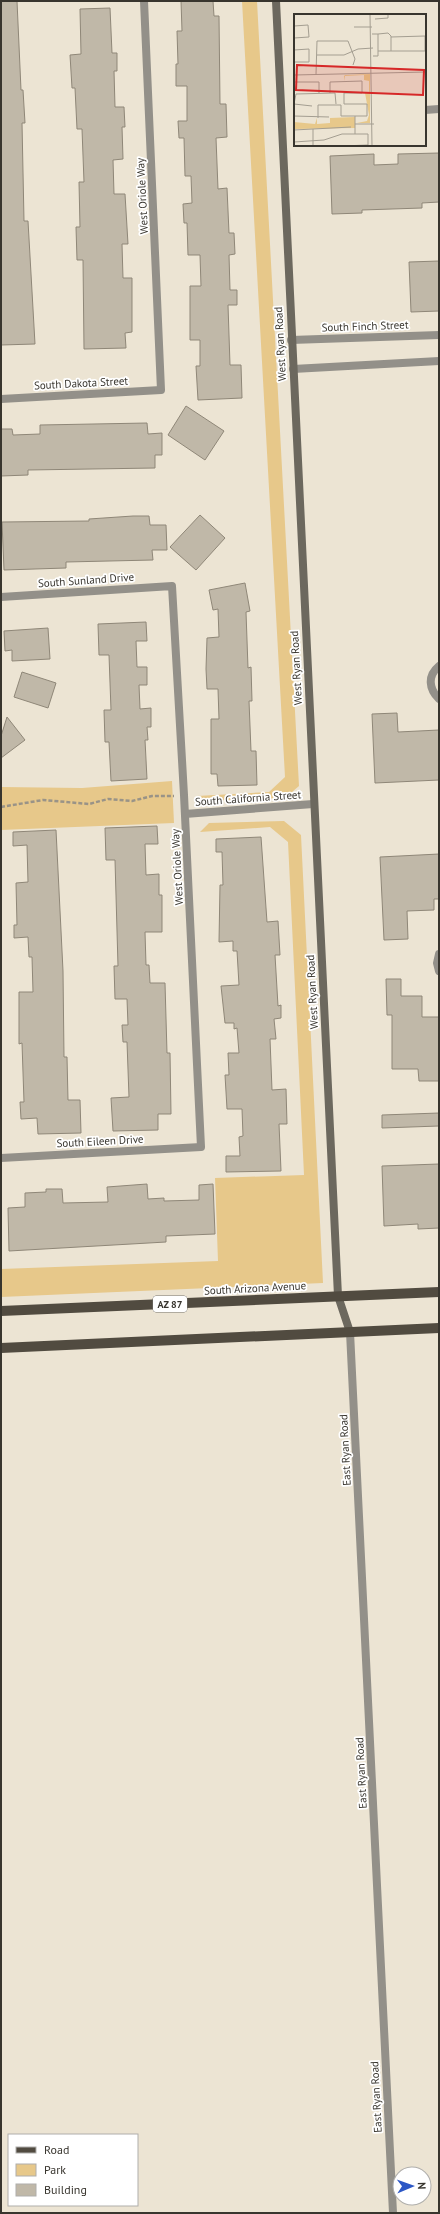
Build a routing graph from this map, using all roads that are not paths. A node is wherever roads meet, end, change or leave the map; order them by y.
1 (144, 1) edge
2 (276, 1) edge
3 (439, 109) edge
4 (426, 110) edge
5 (439, 335) edge
6 (291, 340) junction
7 (439, 361) edge
8 (293, 369) junction
9 (161, 390) joint
10 (1, 399) edge
11 (172, 586) joint
12 (1, 597) edge
13 (439, 666) edge
14 (439, 699) edge
15 (313, 804) junction
16 (185, 814) junction
17 (439, 954) edge
18 (439, 972) edge
19 (201, 1147) joint
20 (1, 1158) edge
21 (439, 1292) edge
22 (338, 1296) junction
23 (1, 1311) edge
24 (439, 1328) edge
25 (350, 1332) junction
26 (1, 1348) edge
27 (393, 2213) edge

1 - 9 street, West Oriole Way
2 - 6 street, West Ryan Road
3 - 4 street
5 - 6 street, South Finch Street
6 - 8 street, West Ryan Road
7 - 8 street
8 - 15 street, West Ryan Road
9 - 10 street, South Dakota Street
11 - 12 street, South Sunland Drive
11 - 16 street, West Oriole Way
13 - 14 street
15 - 16 street, South California Street
15 - 22 street, West Ryan Road
16 - 19 street, West Oriole Way
17 - 18 street
19 - 20 street, South Eileen Drive
21 - 22 main road, South Arizona Avenue / AZ 87
22 - 23 main road, South Arizona Avenue / AZ 87
22 - 25 street, West Ryan Road
24 - 25 main road
25 - 26 main road
25 - 27 street, East Ryan Road

